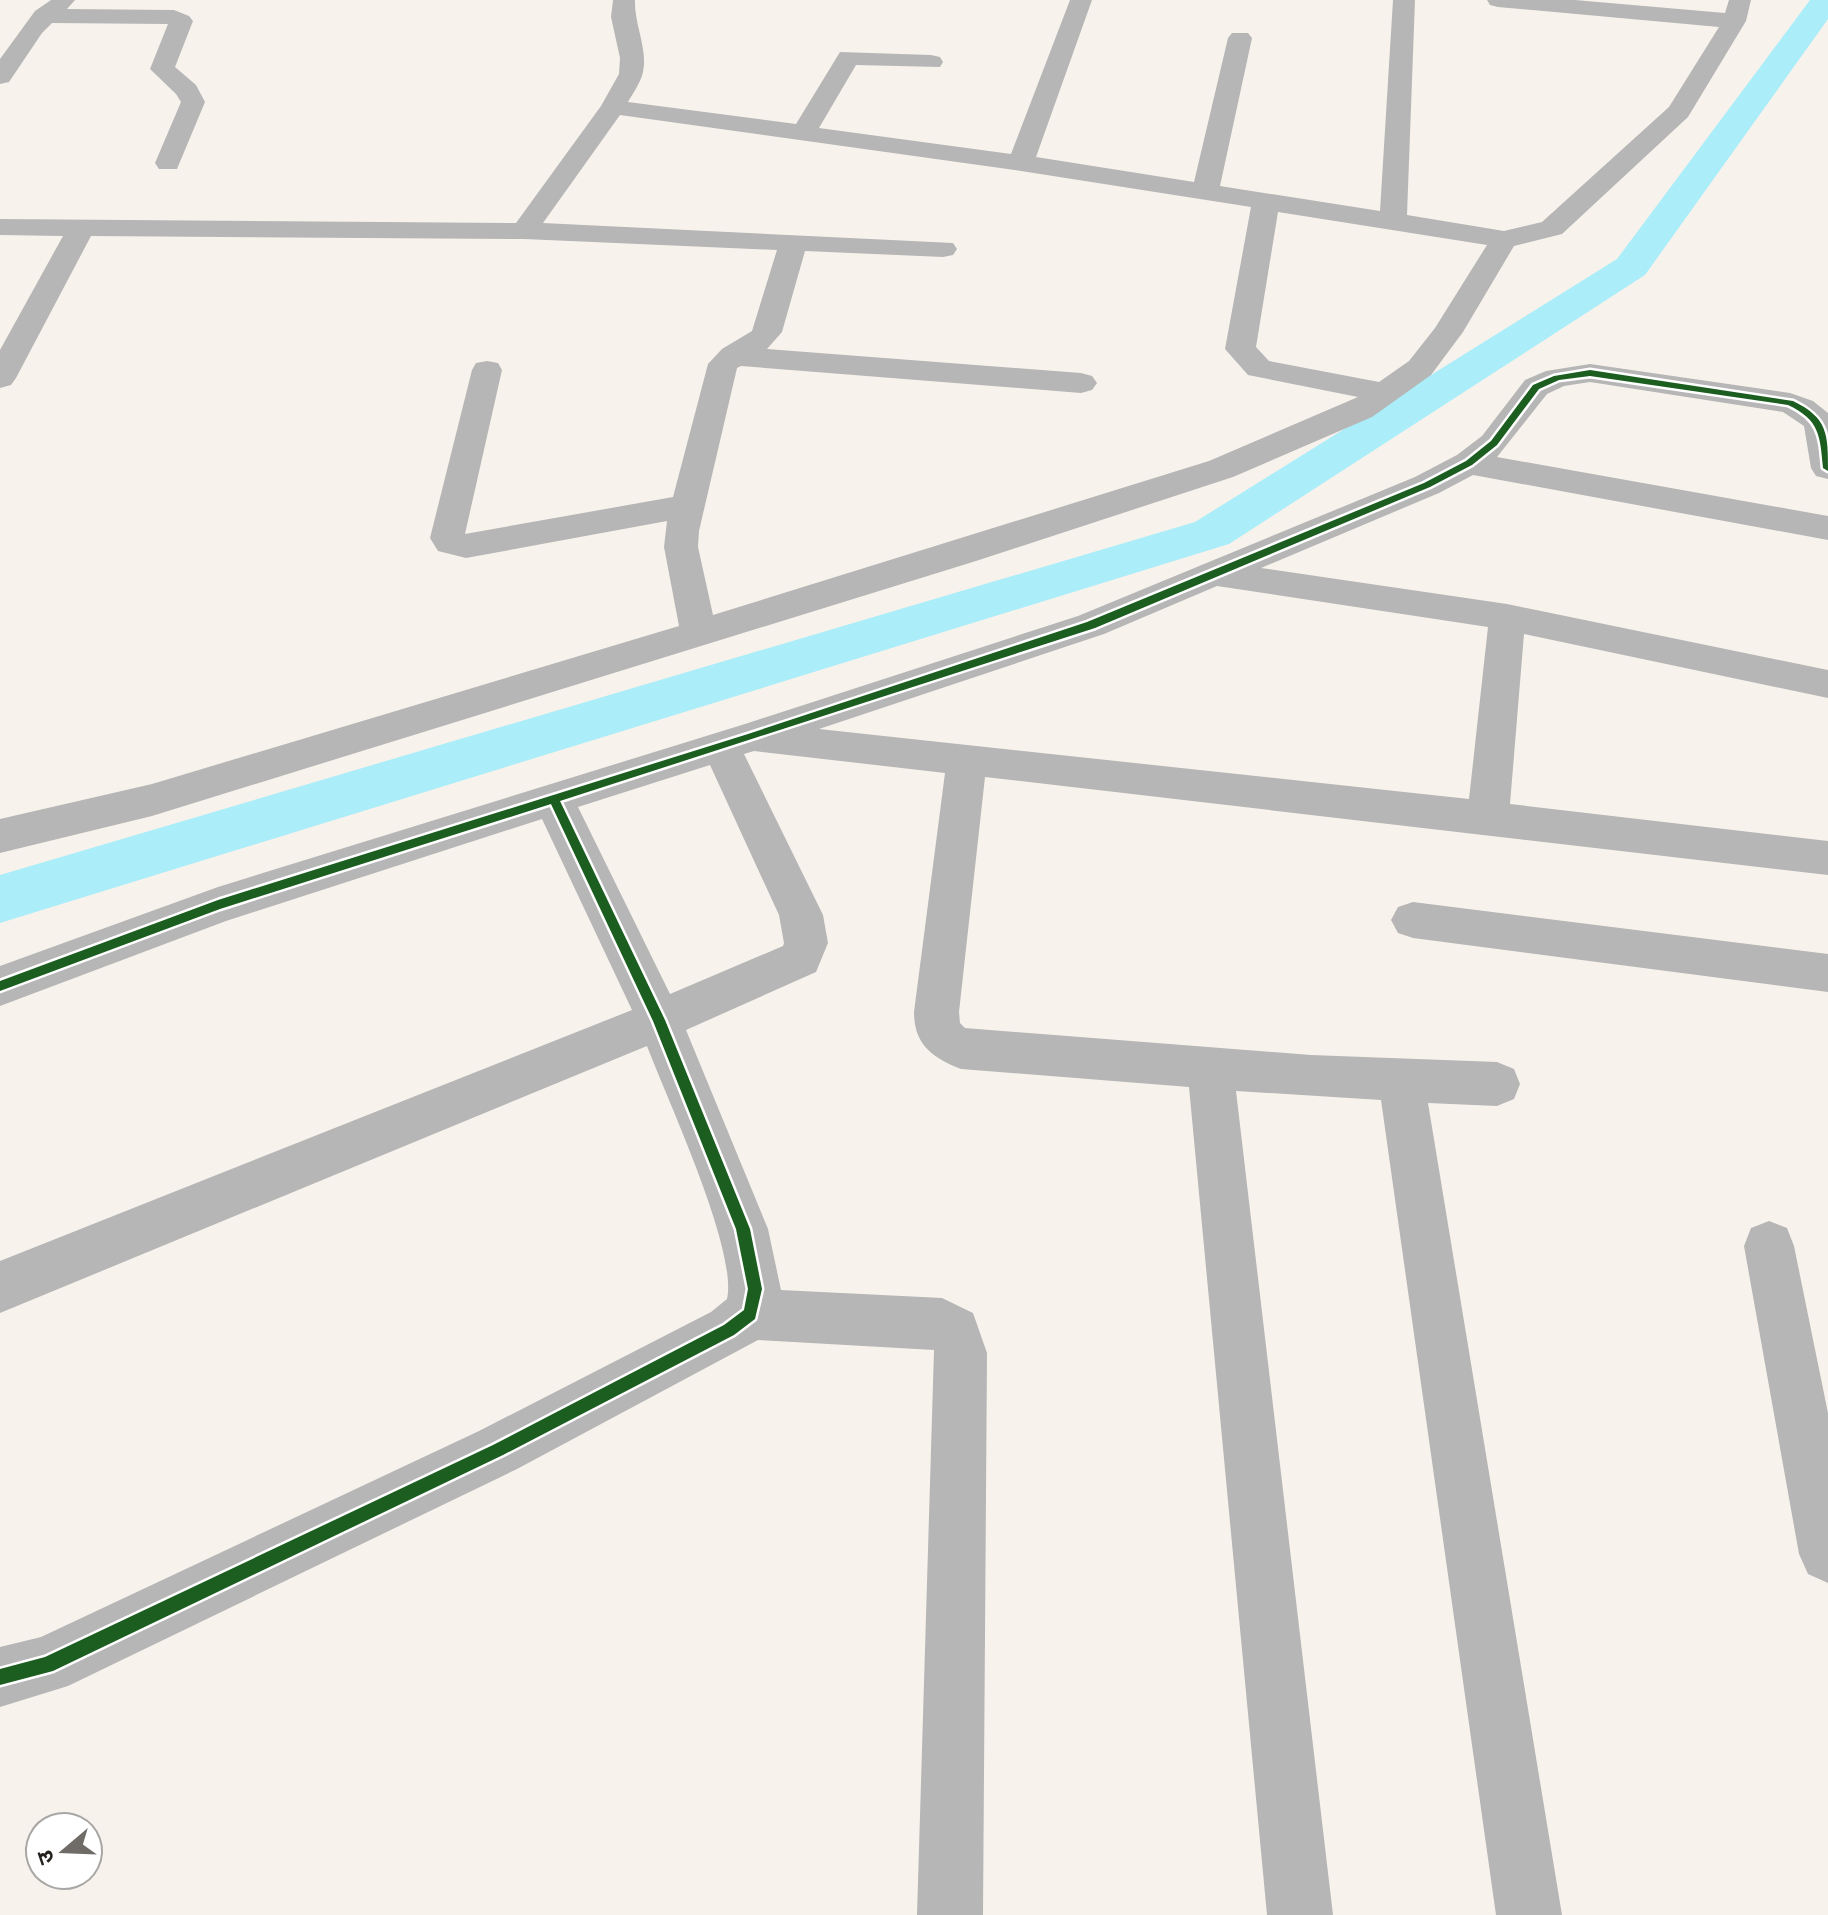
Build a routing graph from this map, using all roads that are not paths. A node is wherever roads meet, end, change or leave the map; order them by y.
1 (64, 0) edge
2 (624, 0) edge
3 (1081, 0) edge
4 (1404, 0) edge
5 (1498, 0) edge
6 (1737, 10) edge
7 (43, 16) junction
8 (1240, 38) dead end
9 (931, 62) dead end
10 (0, 77) edge
11 (613, 107) junction
12 (804, 132) junction
13 (168, 163) dead end
14 (1021, 163) junction
15 (1205, 192) junction
16 (1266, 201) junction
17 (1393, 222) junction
18 (0, 227) edge
19 (81, 229) junction
20 (524, 231) junction
21 (1504, 239) junction
22 (793, 243) junction
23 (943, 249) dead end
24 (35, 314) junction
25 (0, 316) edge
26 (733, 356) junction
27 (487, 370) dead end
28 (0, 378) edge
29 (1081, 383) dead end
30 (1385, 393) junction
31 (1469, 463) junction
32 (1828, 468) edge
33 (688, 506) junction
34 (1828, 528) edge
35 (1217, 574) junction
36 (1507, 617) junction
37 (698, 631) junction
38 (1828, 684) edge
39 (736, 742) junction
40 (967, 760) junction
41 (553, 798) junction
42 (1488, 817) junction
43 (0, 836) edge
44 (1828, 858) edge
45 (1413, 920) dead end
46 (1828, 973) edge
47 (0, 986) edge
48 (659, 1020) junction
49 (1210, 1068) junction
50 (1401, 1080) junction
51 (1497, 1084) dead end
52 (1769, 1246) dead end
53 (0, 1287) edge
54 (750, 1314) junction
55 (1828, 1554) edge
56 (0, 1677) edge
57 (950, 1915) edge
58 (1300, 1915) edge
59 (1529, 1915) edge

1 - 7 street
2 - 11 street
3 - 14 street
4 - 17 street
5 - 6 street
6 - 21 street
7 - 10 street
7 - 13 street
8 - 15 street
9 - 12 street
11 - 12 street
11 - 20 street
12 - 14 street
14 - 15 street
15 - 16 street
16 - 17 street
16 - 30 street
17 - 21 street
18 - 19 street
19 - 20 street
19 - 24 street
20 - 22 street
21 - 30 street
22 - 23 street
22 - 26 street
24 - 25 street
24 - 28 street
26 - 29 street
26 - 33 street
27 - 33 street
30 - 37 street
31 - 32 street
31 - 34 street
31 - 35 street
33 - 37 street
35 - 36 street
35 - 39 street
36 - 38 street
36 - 42 street
37 - 43 street
39 - 40 street
39 - 41 street
39 - 48 street
40 - 42 street
40 - 49 street
41 - 47 street
41 - 48 street
42 - 44 street
45 - 46 street
48 - 53 street
48 - 54 street
49 - 50 street
49 - 58 street
50 - 51 street
50 - 59 street
52 - 55 street
54 - 56 street
54 - 57 street

